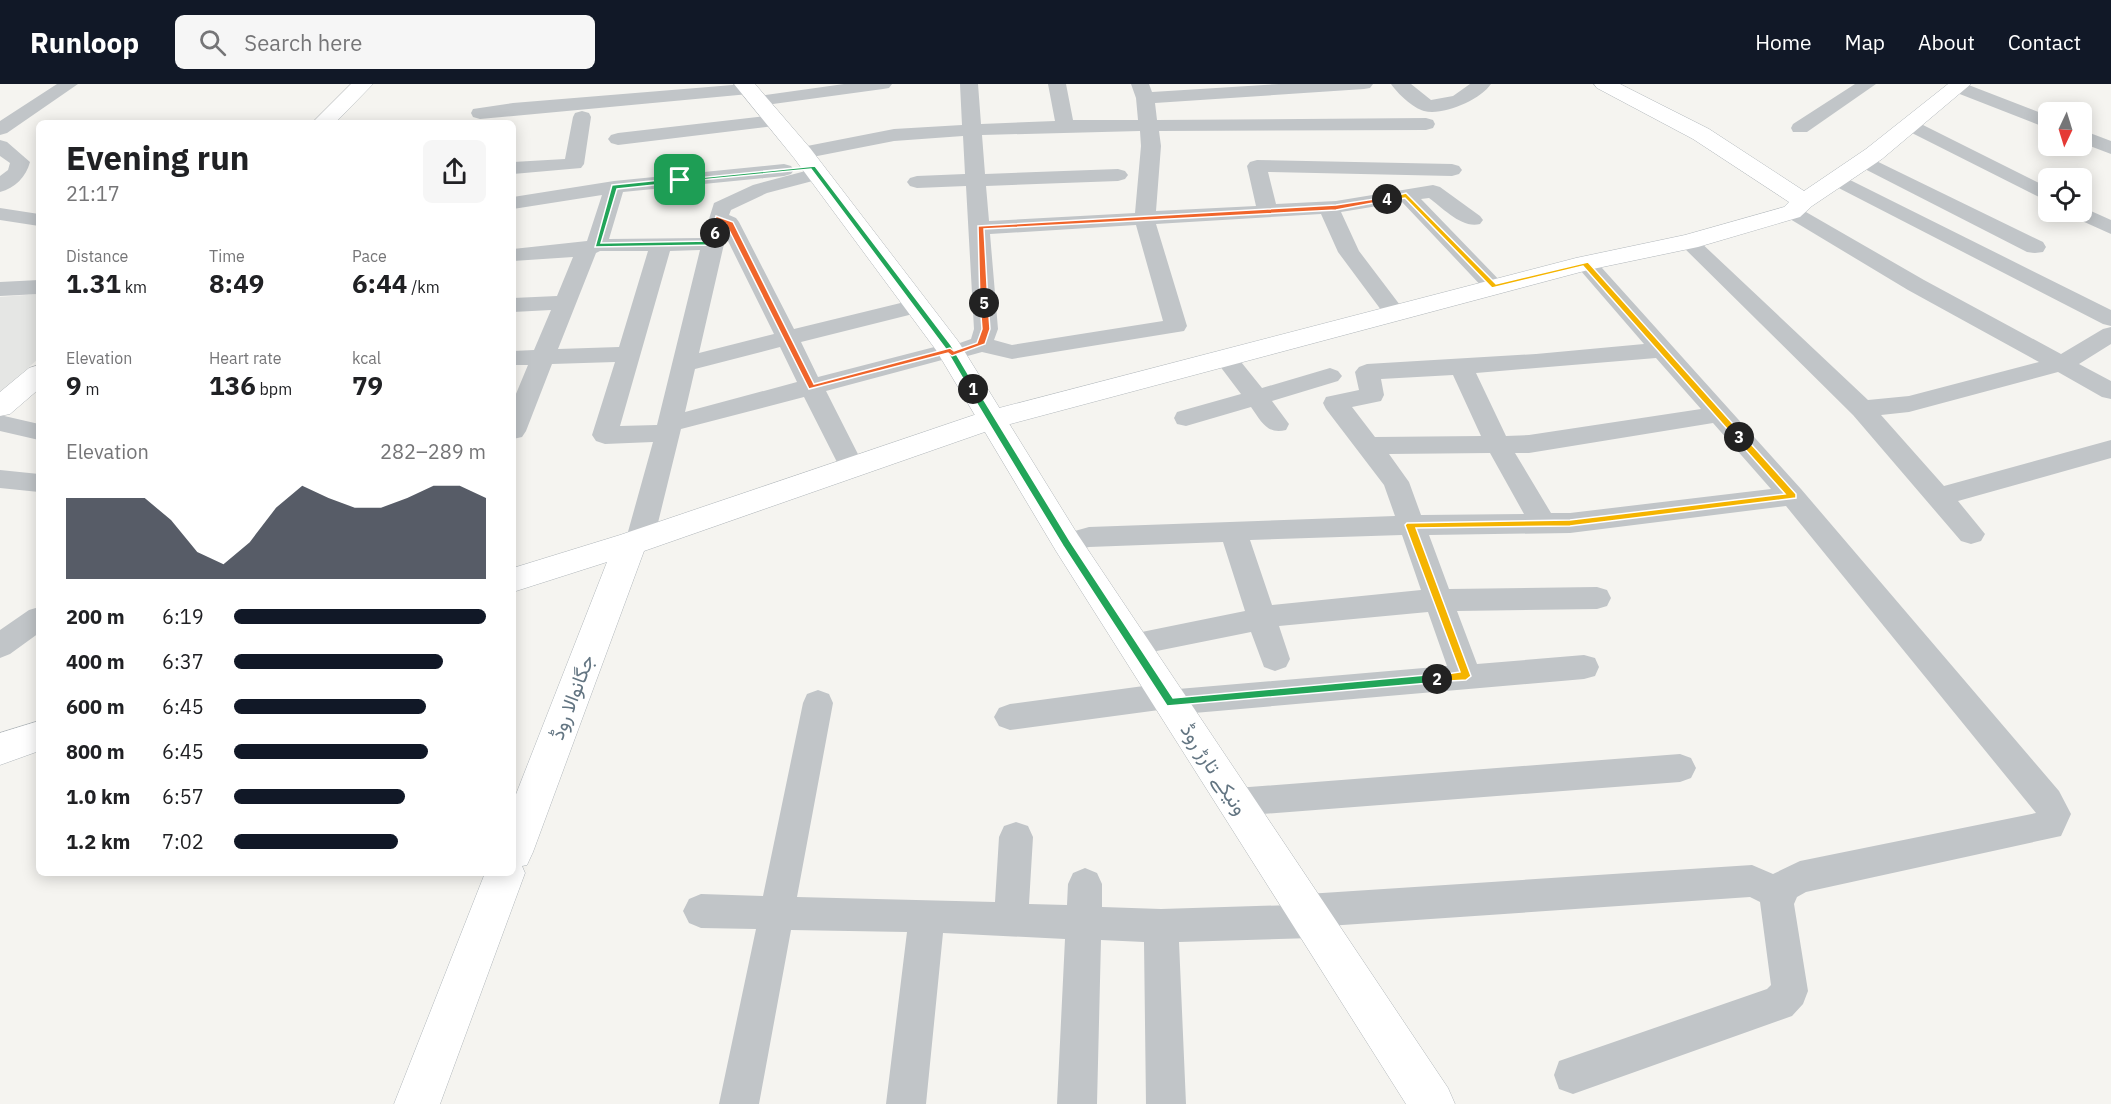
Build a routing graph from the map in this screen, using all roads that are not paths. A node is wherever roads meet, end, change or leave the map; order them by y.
1 (69, 84) edge
2 (363, 84) edge
3 (884, 84) edge
4 (969, 84) edge
5 (1057, 84) edge
6 (1364, 84) edge
7 (1400, 84) edge
8 (1482, 84) edge
9 (1604, 84) edge
10 (1868, 84) edge
11 (1960, 86) edge
12 (1284, 87) edge
13 (820, 88) edge
14 (1142, 91) edge
15 (645, 92) edge
16 (757, 99) edge
17 (0, 111) edge
18 (480, 113) dead end
19 (24, 114) junction
20 (582, 117) dead end
21 (1310, 117) junction
22 (2038, 118) edge
23 (326, 120) edge
24 (1426, 124) dead end
25 (1911, 125) junction
26 (1065, 126) junction
27 (1148, 126) junction
28 (1800, 128) dead end
29 (0, 129) edge
30 (973, 130) junction
31 (618, 139) dead end
32 (2092, 140) edge
33 (0, 146) edge
34 (2111, 148) edge
35 (1864, 161) junction
36 (811, 165) junction
37 (1323, 167) junction
38 (516, 168) edge
39 (1452, 170) dead end
40 (1118, 175) dead end
41 (977, 179) junction
42 (1836, 179) junction
43 (917, 182) dead end
44 (0, 186) edge
45 (614, 187) junction
46 (2038, 190) edge
47 (1406, 195) junction
48 (516, 203) edge
49 (1797, 206) junction
50 (1329, 208) junction
51 (1267, 210) junction
52 (0, 214) edge
53 (1146, 217) junction
54 (718, 218) junction
55 (2092, 218) edge
56 (36, 220) edge
57 (1473, 220) dead end
58 (980, 228) junction
59 (2111, 228) edge
60 (1689, 242) junction
61 (661, 244) junction
62 (713, 244) junction
63 (592, 247) junction
64 (2035, 247) dead end
65 (516, 255) edge
66 (1585, 263) junction
67 (36, 287) edge
68 (1495, 287) junction
69 (0, 289) edge
70 (567, 302) junction
71 (516, 304) edge
72 (917, 306) junction
73 (1395, 313) junction
74 (2111, 320) edge
75 (2111, 334) edge
76 (786, 337) junction
77 (961, 349) junction
78 (1662, 350) junction
79 (628, 354) junction
80 (544, 357) junction
81 (1225, 357) junction
82 (516, 358) edge
83 (2063, 363) junction
84 (684, 364) junction
85 (1461, 367) junction
86 (1330, 376) dead end
87 (36, 377) edge
88 (812, 387) junction
89 (2111, 391) edge
90 (1256, 397) junction
91 (0, 407) edge
92 (1862, 409) junction
93 (1719, 414) junction
94 (516, 418) edge
95 (1186, 418) dead end
96 (990, 420) junction
97 (0, 423) edge
98 (1276, 424) dead end
99 (669, 428) junction
100 (36, 431) edge
101 (1498, 445) junction
102 (1369, 446) junction
103 (2111, 448) edge
104 (851, 466) junction
105 (0, 479) edge
106 (36, 483) edge
107 (1792, 496) junction
108 (1939, 497) junction
109 (1543, 523) junction
110 (1410, 525) junction
111 (1233, 531) junction
112 (1971, 534) dead end
113 (636, 541) junction
114 (1066, 543) junction
115 (516, 579) edge
116 (1597, 598) dead end
117 (1439, 600) junction
118 (1262, 618) junction
119 (36, 620) edge
120 (1132, 644) junction
121 (0, 646) edge
122 (1275, 659) dead end
123 (1584, 667) dead end
124 (1466, 676) junction
125 (1168, 699) junction
126 (818, 703) dead end
127 (1010, 717) dead end
128 (36, 737) edge
129 (0, 749) edge
130 (1680, 768) dead end
131 (1236, 802) junction
132 (1016, 837) dead end
133 (516, 844) edge
134 (504, 876) edge
135 (1085, 884) dead end
136 (1781, 894) junction
137 (701, 911) dead end
138 (777, 913) junction
139 (927, 916) junction
140 (1310, 916) junction
141 (1011, 920) junction
142 (1083, 923) junction
143 (1161, 926) junction
144 (1573, 1075) dead end
145 (417, 1104) edge
146 (739, 1104) edge
147 (906, 1104) edge
148 (1077, 1104) edge
149 (1166, 1104) edge
150 (1432, 1104) edge

1 - 19 street
2 - 23 main road
3 - 13 street
4 - 30 street
5 - 26 street
6 - 12 street
7 - 8 street
9 - 49 main road
10 - 28 street
11 - 22 street
11 - 25 main road
12 - 14 street
13 - 16 street
14 - 27 street
15 - 16 street
15 - 18 street
16 - 31 street
16 - 36 main road, ونیکے تارڑ روڈ
17 - 19 street
19 - 29 street
20 - 38 street
21 - 24 street
21 - 27 street
21 - 37 street
25 - 35 main road
25 - 46 street
26 - 27 street
26 - 30 street
27 - 53 street
30 - 36 street
30 - 41 street
32 - 34 street
33 - 44 street
35 - 42 main road
35 - 64 street
36 - 45 street
36 - 54 street
36 - 72 main road, ونیکے تارڑ روڈ
37 - 39 street
37 - 51 street
40 - 41 street
41 - 43 street
41 - 58 street
42 - 49 main road
42 - 74 street
45 - 48 street
45 - 63 street
47 - 50 street
47 - 57 street
47 - 68 street
49 - 60 main road
49 - 83 street
50 - 51 street
50 - 73 street
51 - 53 street
52 - 56 street
53 - 58 street
53 - 77 street
54 - 62 street
54 - 76 street
55 - 59 street
58 - 77 street
60 - 66 main road
60 - 92 street
61 - 62 street
61 - 63 street
61 - 79 street
62 - 84 street
63 - 65 street
63 - 70 street
66 - 68 main road
66 - 78 street
67 - 69 street
68 - 73 main road
70 - 71 street
70 - 80 street
72 - 76 street
72 - 77 main road, ونیکے تارڑ روڈ
73 - 81 main road
75 - 83 street
76 - 84 street
76 - 88 street
77 - 88 street
77 - 96 main road, ونیکے تارڑ روڈ
78 - 85 street
78 - 93 street
79 - 80 street
79 - 99 street
80 - 82 street
80 - 94 street
81 - 90 street
81 - 96 main road
83 - 89 street
83 - 92 street
84 - 99 street
85 - 101 street
85 - 102 street
86 - 90 street
87 - 91 main road
88 - 99 street
88 - 104 street
90 - 95 street
90 - 98 street
92 - 108 street
93 - 101 street
93 - 107 street
96 - 104 main road
96 - 114 main road, ونیکے تارڑ روڈ
97 - 100 street
99 - 113 street
101 - 102 street
101 - 109 street
102 - 110 street
103 - 108 street
104 - 113 main road
105 - 106 street
107 - 109 street
107 - 136 street
108 - 112 street
109 - 110 street
110 - 111 street
110 - 117 street
111 - 114 street
111 - 118 street
113 - 115 main road
113 - 133 main road, جگانوالا روڈ
114 - 120 main road, ونیکے تارڑ روڈ
116 - 117 street
117 - 118 street
117 - 124 street
118 - 120 street
118 - 122 street
119 - 121 street
120 - 125 main road, ونیکے تارڑ روڈ
123 - 124 street
124 - 125 street
125 - 127 street
125 - 131 main road, ونیکے تارڑ روڈ
126 - 138 street
128 - 129 main road
130 - 131 street
131 - 140 main road, ونیکے تارڑ روڈ
132 - 141 street
134 - 145 main road
135 - 142 street
136 - 140 street
136 - 144 street
137 - 138 street
138 - 139 street
138 - 146 street
139 - 141 street
139 - 147 street
140 - 143 street
140 - 150 main road, ونیکے تارڑ روڈ
141 - 142 street
142 - 143 street
142 - 148 street
143 - 149 street

